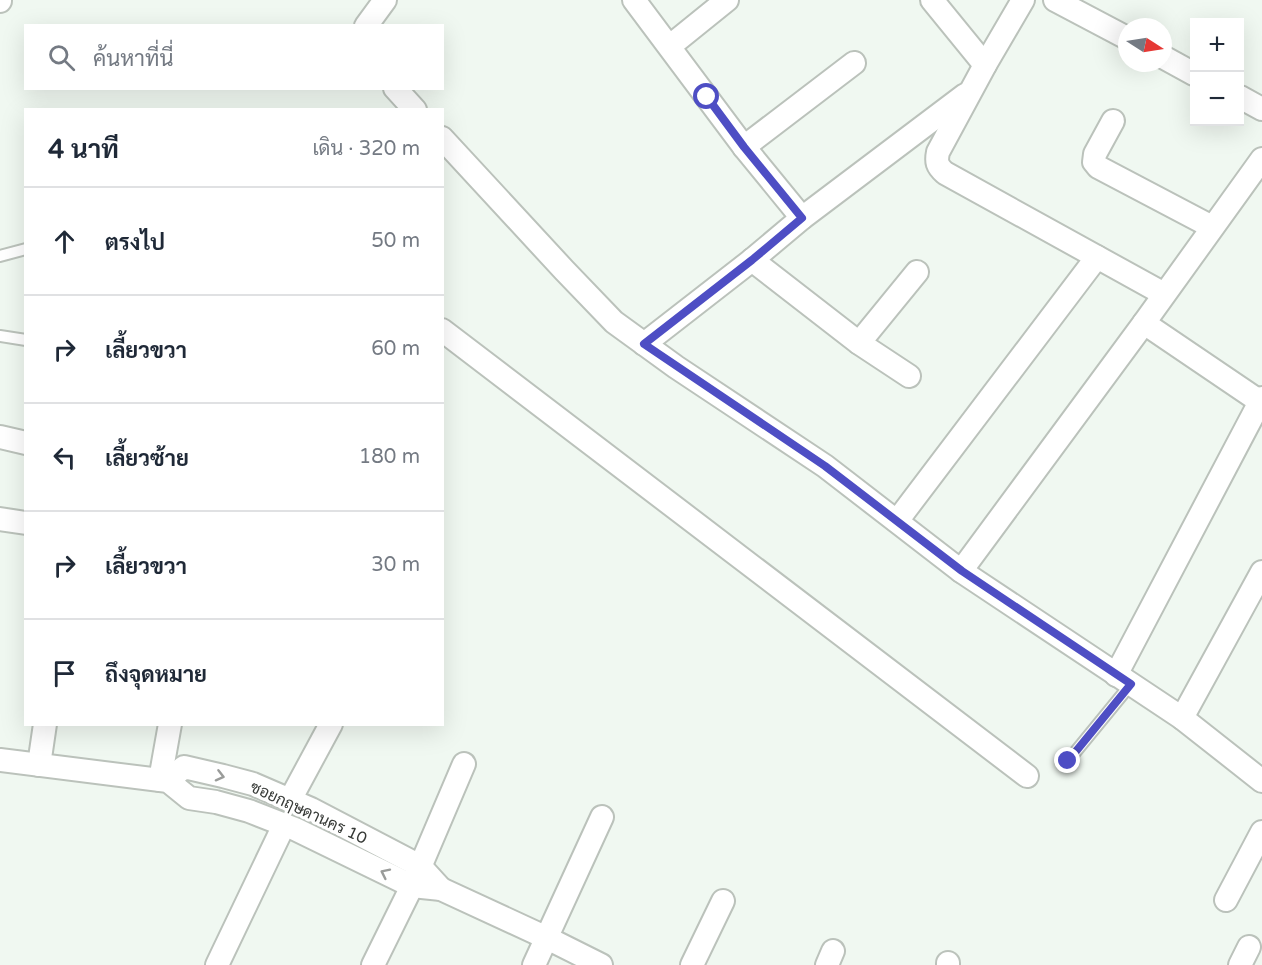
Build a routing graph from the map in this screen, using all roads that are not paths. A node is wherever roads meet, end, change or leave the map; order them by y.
1 (386, 0) edge
2 (634, 0) edge
3 (727, 0) edge
4 (932, 0) edge
5 (1023, 0) edge
6 (1054, 0) edge
7 (368, 24) edge
8 (1118, 33) edge
9 (670, 46) junction
10 (1172, 62) edge
11 (854, 63) dead end
12 (985, 65) junction
13 (1190, 72) edge
14 (397, 90) edge
15 (972, 90) junction
16 (1244, 100) edge
17 (413, 108) edge
18 (1262, 109) edge
19 (1113, 121) dead end
20 (444, 140) edge
21 (744, 147) junction
22 (1262, 159) edge
23 (802, 218) junction
24 (1212, 227) junction
25 (24, 250) edge
26 (0, 256) edge
27 (1097, 256) junction
28 (752, 260) junction
29 (917, 272) dead end
30 (1164, 294) junction
31 (1144, 323) junction
32 (444, 332) edge
33 (0, 336) edge
34 (24, 340) edge
35 (859, 343) junction
36 (644, 344) junction
37 (909, 376) dead end
38 (1261, 401) edge
39 (0, 437) edge
40 (24, 443) edge
41 (0, 519) edge
42 (897, 521) junction
43 (24, 523) edge
44 (962, 571) junction
45 (1262, 572) edge
46 (1124, 679) junction
47 (1182, 718) junction
48 (45, 726) edge
49 (171, 726) edge
50 (330, 726) edge
51 (0, 760) edge
52 (1068, 761) dead end
53 (464, 764) dead end
54 (39, 765) junction
55 (1028, 776) dead end
56 (164, 781) junction
57 (1262, 781) edge
58 (290, 800) junction
59 (602, 817) dead end
60 (284, 825) junction
61 (1262, 832) edge
62 (416, 876) junction
63 (1226, 900) dead end
64 (723, 901) dead end
65 (547, 938) junction
66 (217, 965) edge
67 (373, 965) edge
68 (534, 965) edge
69 (600, 965) edge
70 (692, 965) edge

1 - 7 street
2 - 9 street
3 - 9 street
4 - 12 street
5 - 12 street
6 - 8 street
9 - 21 street
10 - 13 street
11 - 21 street
12 - 15 street
14 - 17 street
15 - 23 street
15 - 27 street
16 - 18 street
19 - 24 street
20 - 36 street
21 - 23 street
22 - 24 street
23 - 28 street
24 - 30 street
25 - 26 lane
27 - 30 street
27 - 42 street
28 - 35 street
28 - 36 street
29 - 35 street
30 - 31 street
31 - 38 street
31 - 44 street
32 - 55 street
33 - 34 lane
35 - 37 street
36 - 42 street
38 - 46 street
39 - 40 street
41 - 43 street
42 - 44 street
44 - 46 street
45 - 47 street
46 - 47 street
46 - 52 lane
47 - 57 street
48 - 54 street
49 - 56 street
50 - 58 street
51 - 54 street, ซอยกฤษดานคร 10
53 - 62 street
54 - 56 street, ซอยกฤษดานคร 10
56 -> 58 street, ซอยกฤษดานคร 10
56 - 60 street, ซอยกฤษดานคร 10
58 - 62 street, ซอยกฤษดานคร 10
59 - 65 street
62 -> 60 street, ซอยกฤษดานคร 10
60 - 66 street
61 - 63 street
62 - 65 street, ซอยกฤษดานคร 10
62 - 67 street
64 - 70 street
65 - 68 street
65 - 69 street, ซอยกฤษดานคร 10

